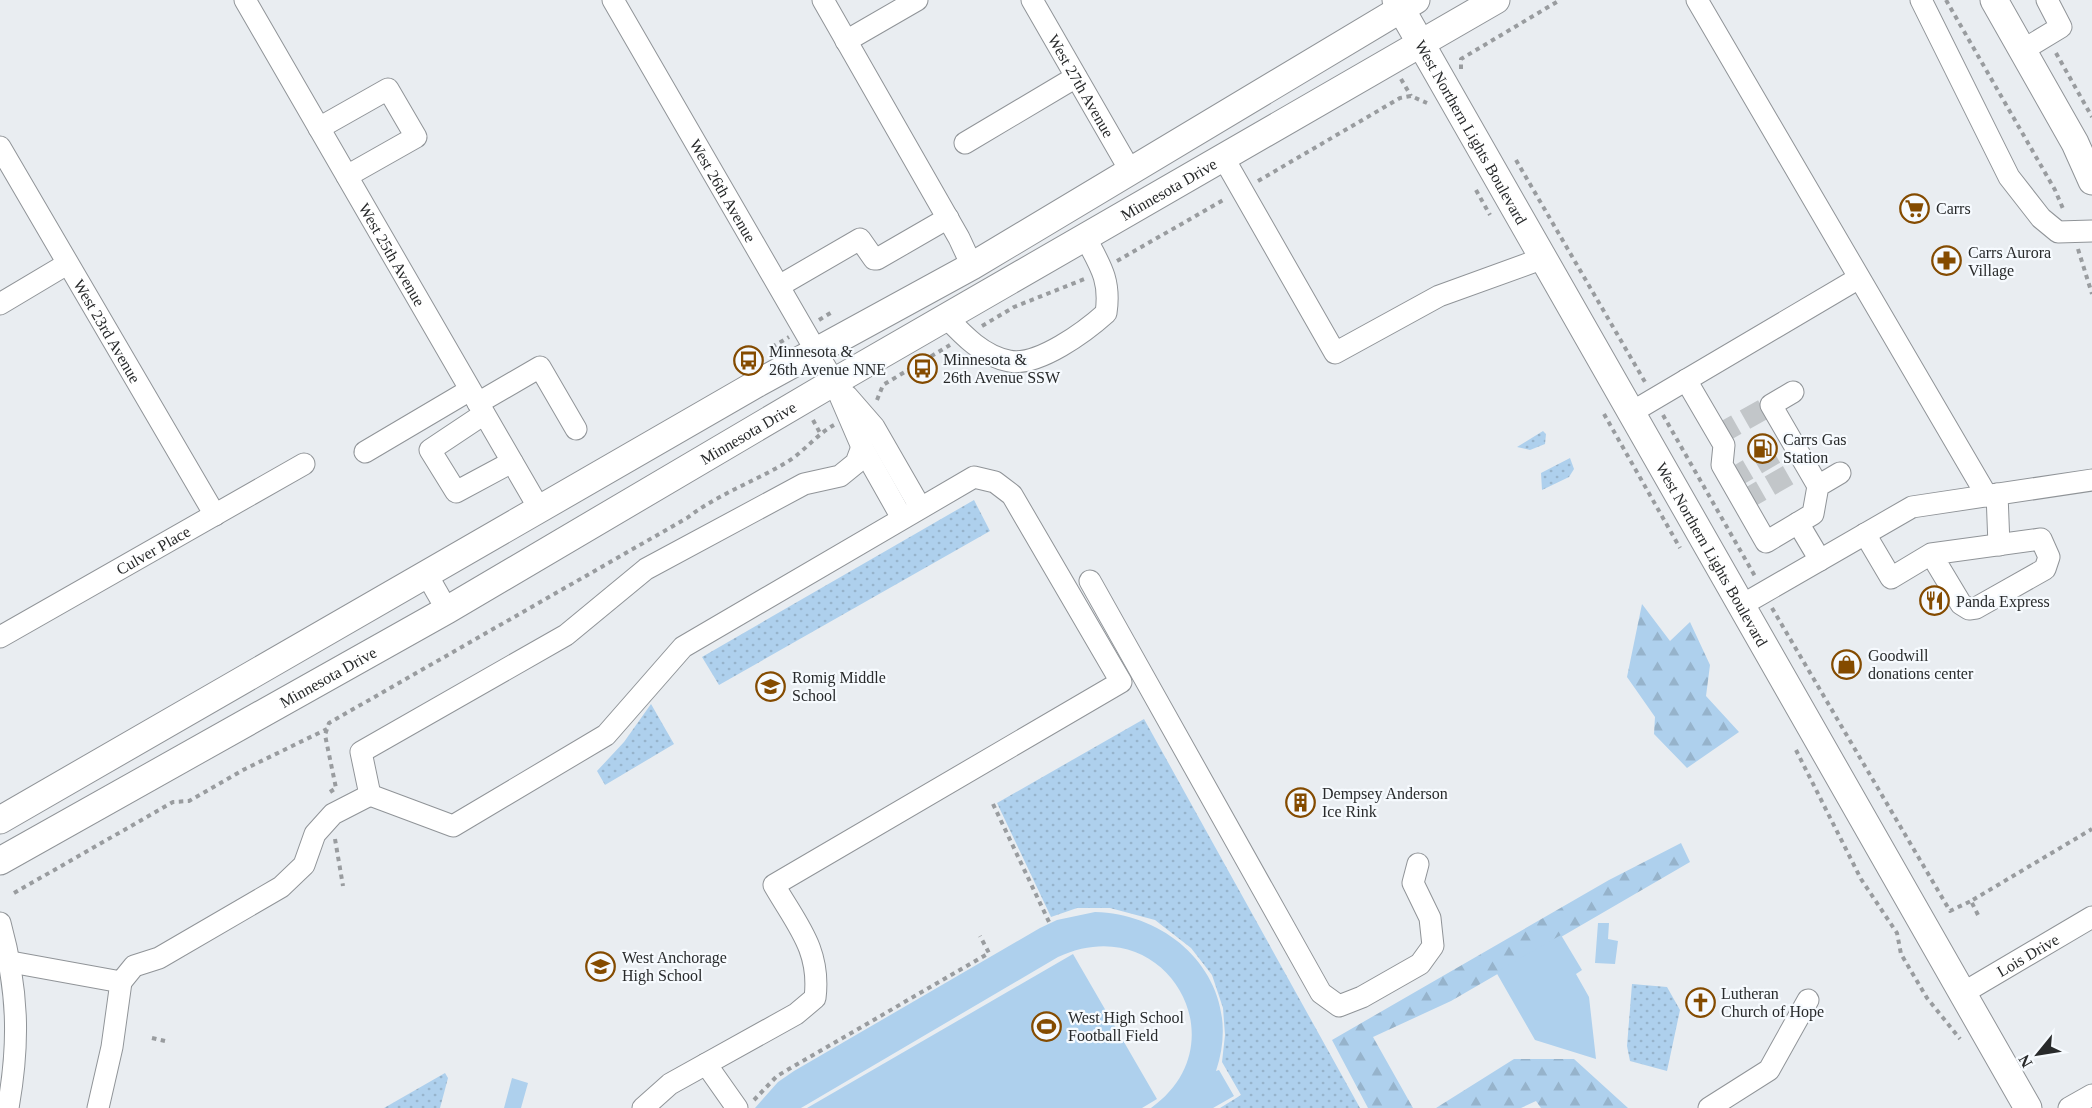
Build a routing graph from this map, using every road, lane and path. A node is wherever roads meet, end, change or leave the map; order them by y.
1 (245, 0) edge
2 (613, 0) edge
3 (823, 0) edge
4 (916, 0) edge
5 (1032, 0) edge
6 (1496, 0) edge
7 (1560, 0) edge
8 (1697, 0) edge
9 (1922, 0) edge
10 (1946, 0) edge
11 (1994, 0) edge
12 (2047, 0) edge
13 (1404, 3) edge
14 (2046, 36) junction
15 (846, 41) junction
16 (1423, 45) junction
17 (2023, 50) junction
18 (1462, 74) dead end
19 (1076, 77) junction
20 (1431, 110) dead end
21 (2092, 117) edge
22 (319, 128) junction
23 (965, 143) dead end
24 (0, 147) edge
25 (1509, 150) dead end
26 (1223, 157) junction
27 (1131, 172) junction
28 (347, 176) junction
29 (2092, 181) edge
30 (1475, 189) dead end
31 (1242, 190) junction
32 (948, 218) junction
33 (1493, 219) dead end
34 (2082, 232) edge
35 (1085, 237) junction
36 (1544, 258) junction
37 (67, 264) junction
38 (972, 266) junction
39 (1103, 270) junction
40 (1859, 278) junction
41 (779, 286) junction
42 (2092, 294) edge
43 (0, 304) edge
44 (946, 317) junction
45 (964, 336) junction
46 (816, 351) junction
47 (1686, 380) junction
48 (834, 382) junction
49 (1793, 392) dead end
50 (877, 401) dead end
51 (477, 402) junction
52 (1643, 405) junction
53 (835, 424) dead end
54 (576, 429) dead end
55 (1614, 434) dead end
56 (862, 447) junction
57 (365, 452) dead end
58 (512, 462) junction
59 (304, 464) dead end
60 (1840, 473) dead end
61 (2092, 480) edge
62 (1818, 486) junction
63 (1992, 495) junction
64 (920, 507) junction
65 (540, 510) junction
66 (215, 514) junction
67 (902, 518) junction
68 (1798, 523) junction
69 (1669, 529) dead end
70 (1866, 534) junction
71 (1999, 545) junction
72 (1931, 554) junction
73 (1820, 560) junction
74 (427, 575) junction
75 (1090, 581) dead end
76 (1753, 598) junction
77 (447, 610) junction
78 (0, 637) edge
79 (327, 728) junction
80 (1794, 747) dead end
81 (326, 794) dead end
82 (370, 795) junction
83 (993, 804) dead end
84 (0, 820) edge
85 (2092, 829) edge
86 (333, 830) dead end
87 (0, 861) edge
88 (1418, 864) dead end
89 (343, 886) dead end
90 (14, 893) dead end
91 (1971, 901) junction
92 (1978, 915) dead end
93 (2092, 917) edge
94 (1050, 924) dead end
95 (2, 929) edge
96 (980, 936) dead end
97 (11, 962) junction
98 (121, 982) junction
99 (1963, 993) junction
100 (1808, 1000) dead end
101 (152, 1038) dead end
102 (165, 1041) dead end
103 (1965, 1047) dead end
104 (706, 1064) junction
105 (2092, 1095) edge
106 (8, 1108) edge
107 (98, 1108) edge
108 (643, 1108) edge
109 (737, 1108) edge
110 (748, 1108) edge
111 (1708, 1108) edge
112 (2028, 1108) edge
113 (2069, 1108) edge

1 - 22 street, West 25th Avenue
2 - 41 street, West 26th Avenue
3 - 15 street
4 - 15 street
5 - 19 street, West 27th Avenue
6 - 16 main road, Minnesota Drive
7 - 18 path
8 - 40 street
9 - 34 street
10 - 34 path
11 - 17 main road
12 - 14 street
13 - 16 main road, West Northern Lights Boulevard
13 - 27 main road, Minnesota Drive
14 - 17 street
14 - 21 path
15 - 32 street
16 - 26 main road, Minnesota Drive
16 - 36 main road, West Northern Lights Boulevard
17 - 29 main road
19 - 23 street
19 - 27 street, West 27th Avenue
20 - 31 path
22 - 28 street, West 25th Avenue
22 - 28 street
24 - 37 street, West 23rd Avenue
25 - 52 path
26 - 31 street
26 - 35 main road, Minnesota Drive
27 - 38 main road, Minnesota Drive
28 - 51 street, West 25th Avenue
30 - 33 path
31 - 36 street
31 - 39 path
32 - 38 street
32 - 41 street
34 - 42 path
35 - 39 street
35 - 44 main road, Minnesota Drive
36 - 52 main road, West Northern Lights Boulevard
37 - 43 street
37 - 66 street, West 23rd Avenue
38 - 46 main road, Minnesota Drive
39 - 45 path
39 - 45 street
40 - 47 street
40 - 63 street
41 - 46 street, West 26th Avenue
44 - 45 street
44 - 48 main road, Minnesota Drive
45 - 50 path
46 - 48 street, West 26th Avenue
46 - 65 main road, Minnesota Drive
47 - 52 street
47 - 68 street
48 - 56 street
48 - 64 street
48 - 77 main road, Minnesota Drive
49 - 62 street
51 - 54 street
51 - 57 street
51 - 58 street, West 25th Avenue
51 - 58 street
52 - 76 main road, West Northern Lights Boulevard
52 - 76 path
53 - 79 path
55 - 69 path
56 - 67 street
56 - 82 street
58 - 65 street, West 25th Avenue
59 - 66 street, Culver Place
60 - 62 street
61 - 63 street
62 - 68 street
63 - 70 street
63 - 71 street
64 - 67 street
64 - 104 street
65 - 74 main road, Minnesota Drive
66 - 78 street, Culver Place
67 - 82 street
68 - 73 street
70 - 72 street
70 - 73 street
71 - 72 street
71 - 72 street
73 - 76 street
74 - 77 street
74 - 84 main road, Minnesota Drive
75 - 88 street
76 - 91 path
76 - 99 main road, West Northern Lights Boulevard
77 - 87 main road, Minnesota Drive
79 - 81 path
79 - 90 path
80 - 103 path
82 - 98 street
83 - 94 path
85 - 91 path
86 - 89 path
91 - 92 path
93 - 99 street, Lois Drive
95 - 97 street
96 - 110 path
97 - 98 street
97 - 106 street
98 - 107 street
99 - 112 main road, West Northern Lights Boulevard
100 - 111 street
101 - 102 path
104 - 108 street
104 - 109 street
105 - 113 street

